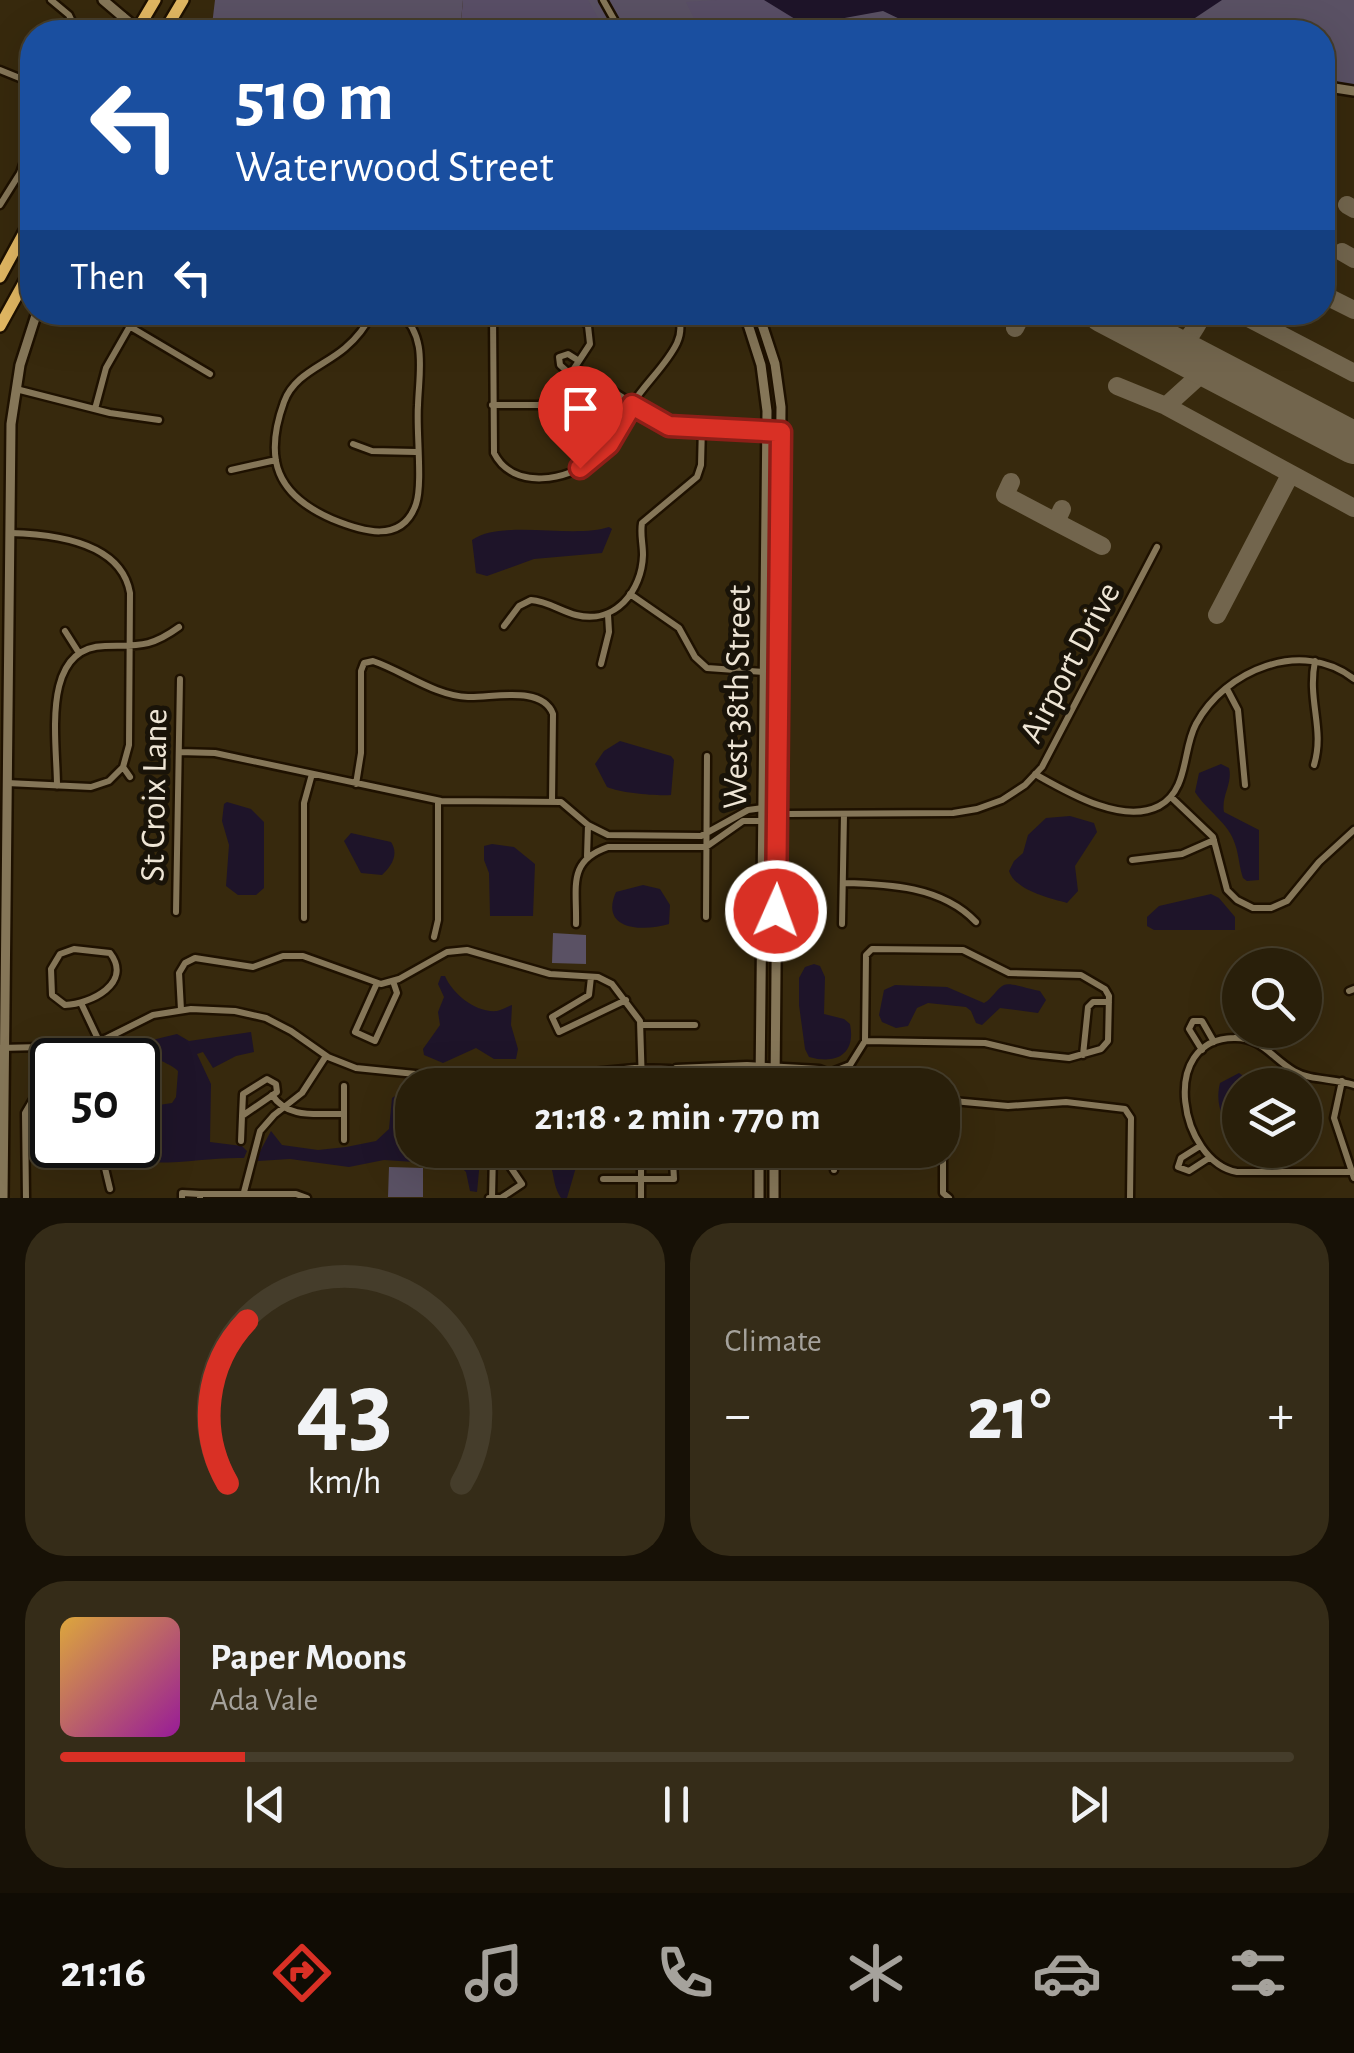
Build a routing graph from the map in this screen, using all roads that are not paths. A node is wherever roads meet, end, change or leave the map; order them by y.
1 (52, 0) edge
2 (103, 0) edge
3 (71, 20) edge
4 (126, 20) edge
5 (20, 171) edge
6 (0, 204) edge
7 (20, 240) edge
8 (0, 276) edge
9 (20, 290) edge
10 (33, 325) edge
11 (364, 325) edge
12 (410, 325) edge
13 (494, 325) edge
14 (586, 325) edge
15 (678, 325) edge
16 (748, 325) edge
17 (763, 325) edge
18 (0, 326) edge
19 (129, 326) joint
20 (575, 367) junction
21 (210, 374) dead end
22 (15, 389) junction
23 (632, 405) junction
24 (492, 406) junction
25 (95, 410) junction
26 (159, 420) dead end
27 (702, 426) junction
28 (767, 432) junction
29 (781, 432) junction
30 (353, 444) dead end
31 (416, 452) junction
32 (276, 460) junction
33 (231, 470) dead end
34 (10, 533) junction
35 (1157, 548) dead end
36 (630, 594) junction
37 (608, 615) junction
38 (504, 626) dead end
39 (180, 628) dead end
40 (65, 631) dead end
41 (130, 646) junction
42 (79, 652) junction
43 (1315, 661) junction
44 (602, 664) dead end
45 (764, 672) junction
46 (180, 679) dead end
47 (1354, 679) edge
48 (1227, 688) junction
49 (179, 752) junction
50 (707, 756) dead end
51 (1314, 765) dead end
52 (123, 767) junction
53 (312, 774) junction
54 (1036, 774) junction
55 (130, 777) dead end
56 (7, 783) junction
57 (356, 784) junction
58 (1246, 784) dead end
59 (57, 786) junction
60 (1171, 796) junction
61 (438, 800) junction
62 (552, 802) junction
63 (763, 808) junction
64 (779, 814) junction
65 (844, 814) junction
66 (763, 821) junction
67 (588, 825) junction
68 (1354, 830) edge
69 (608, 835) junction
70 (706, 835) junction
71 (1214, 840) junction
72 (608, 847) junction
73 (706, 847) junction
74 (587, 856) junction
75 (1132, 860) dead end
76 (842, 883) junction
77 (176, 912) dead end
78 (706, 917) dead end
79 (304, 918) dead end
80 (976, 922) dead end
81 (576, 924) dead end
82 (842, 924) dead end
83 (434, 937) dead end
84 (591, 976) junction
85 (393, 981) junction
86 (378, 983) junction
87 (588, 996) junction
88 (626, 1000) junction
89 (1109, 1002) junction
90 (81, 1003) junction
91 (181, 1010) junction
92 (596, 1012) junction
93 (641, 1025) junction
94 (695, 1025) dead end
95 (98, 1038) edge
96 (108, 1038) edge
97 (865, 1041) junction
98 (1214, 1042) junction
99 (2, 1048) edge
100 (30, 1048) edge
101 (1202, 1050) junction
102 (1083, 1055) junction
103 (326, 1056) junction
104 (760, 1066) junction
105 (643, 1068) edge
106 (676, 1068) edge
107 (763, 1068) edge
108 (775, 1068) edge
109 (840, 1068) edge
110 (395, 1073) edge
111 (1342, 1081) junction
112 (1354, 1085) edge
113 (344, 1086) dead end
114 (272, 1095) junction
115 (960, 1102) edge
116 (30, 1104) edge
117 (283, 1108) junction
118 (344, 1114) junction
119 (242, 1116) junction
120 (344, 1140) dead end
121 (241, 1141) dead end
122 (1200, 1146) junction
123 (1209, 1158) junction
124 (105, 1168) edge
125 (492, 1168) edge
126 (510, 1168) edge
127 (642, 1168) edge
128 (674, 1168) edge
129 (759, 1168) edge
130 (774, 1168) edge
131 (943, 1168) edge
132 (1353, 1175) edge
133 (603, 1179) dead end
134 (642, 1179) junction
135 (110, 1189) dead end
136 (244, 1192) junction
137 (200, 1196) edge
138 (2, 1198) edge
139 (26, 1198) edge
140 (182, 1198) edge
141 (307, 1198) edge
142 (491, 1198) edge
143 (641, 1198) edge
144 (759, 1198) edge
145 (774, 1198) edge
146 (949, 1198) edge
147 (1130, 1198) edge

1 - 3 street
2 - 4 main road, bridge
5 - 6 street
7 - 8 highway
9 - 18 highway
10 - 22 main road
11 - 32 street
12 - 31 street
13 - 24 street
14 - 20 street
15 - 23 street
16 - 28 main road, West 38th Street
17 - 29 main road, West 38th Street
19 - 21 street
19 - 25 street
20 - 20 street
20 - 23 street
20 - 24 street
22 - 25 street
22 - 34 main road
23 - 24 street
23 - 27 street
25 - 26 street
27 - 28 street
27 - 36 street
28 - 29 street
28 - 45 main road, West 38th Street
29 - 64 main road, West 38th Street
30 - 31 street
31 - 32 street
32 - 33 street
34 - 41 street
34 - 56 main road
35 - 54 street, Airport Drive
36 - 37 street
36 - 45 street
37 - 38 street
37 - 44 street
39 - 41 street
40 - 42 street
41 - 42 street
41 - 52 street
42 - 59 street
43 - 47 street
43 - 48 street
43 - 51 street
45 - 63 main road, West 38th Street
46 - 49 street, St Croix Lane
48 - 58 street
48 - 60 street
49 - 53 street
49 - 77 street, St Croix Lane
50 - 70 street
52 - 55 street
52 - 59 street
53 - 57 street
53 - 79 street
54 - 60 street
54 - 65 street, Airport Drive
56 - 59 street
56 - 99 main road
57 - 61 street
57 - 62 street
60 - 71 street
61 - 62 street
61 - 83 street
62 - 67 street
63 - 64 street
63 - 66 main road, West 38th Street
63 - 70 street
64 - 65 street, Airport Drive
64 - 66 street
64 - 108 main road, West 38th Street
65 - 76 street
66 - 73 street
66 - 104 main road, West 38th Street
67 - 69 street
67 - 74 street
68 - 71 street
69 - 70 street
69 - 72 street
70 - 73 street
71 - 75 street
72 - 73 street
72 - 74 street
73 - 78 street
74 - 81 street
76 - 80 street
76 - 82 street
84 - 85 street
84 - 87 street
84 - 88 street
85 - 86 street
85 - 86 street
86 - 91 street
87 - 92 street
87 - 92 street
88 - 92 street
88 - 93 street
89 - 97 street
89 - 102 street
89 - 102 street
90 - 90 street
90 - 95 street
91 - 96 street
91 - 103 street
93 - 94 street
93 - 105 street
97 - 102 street
97 - 109 street
98 - 101 street
98 - 101 street
98 - 111 street
99 - 100 street
99 - 138 main road
101 - 122 street
103 - 110 street
103 - 117 street
104 - 106 street
104 - 107 street
111 - 112 street
111 - 132 street
113 - 118 street
114 - 117 street
114 - 119 street
114 - 119 street
115 - 147 street
116 - 139 street
117 - 118 street
117 - 136 street
118 - 120 street
119 - 121 street
122 - 123 street
122 - 123 street
123 - 132 street
124 - 135 street
125 - 142 street
126 - 142 street
127 - 134 street
128 - 134 street
129 - 144 main road
130 - 145 main road
131 - 146 street
133 - 134 street
134 - 143 street
136 - 137 street
136 - 141 street
137 - 140 street

